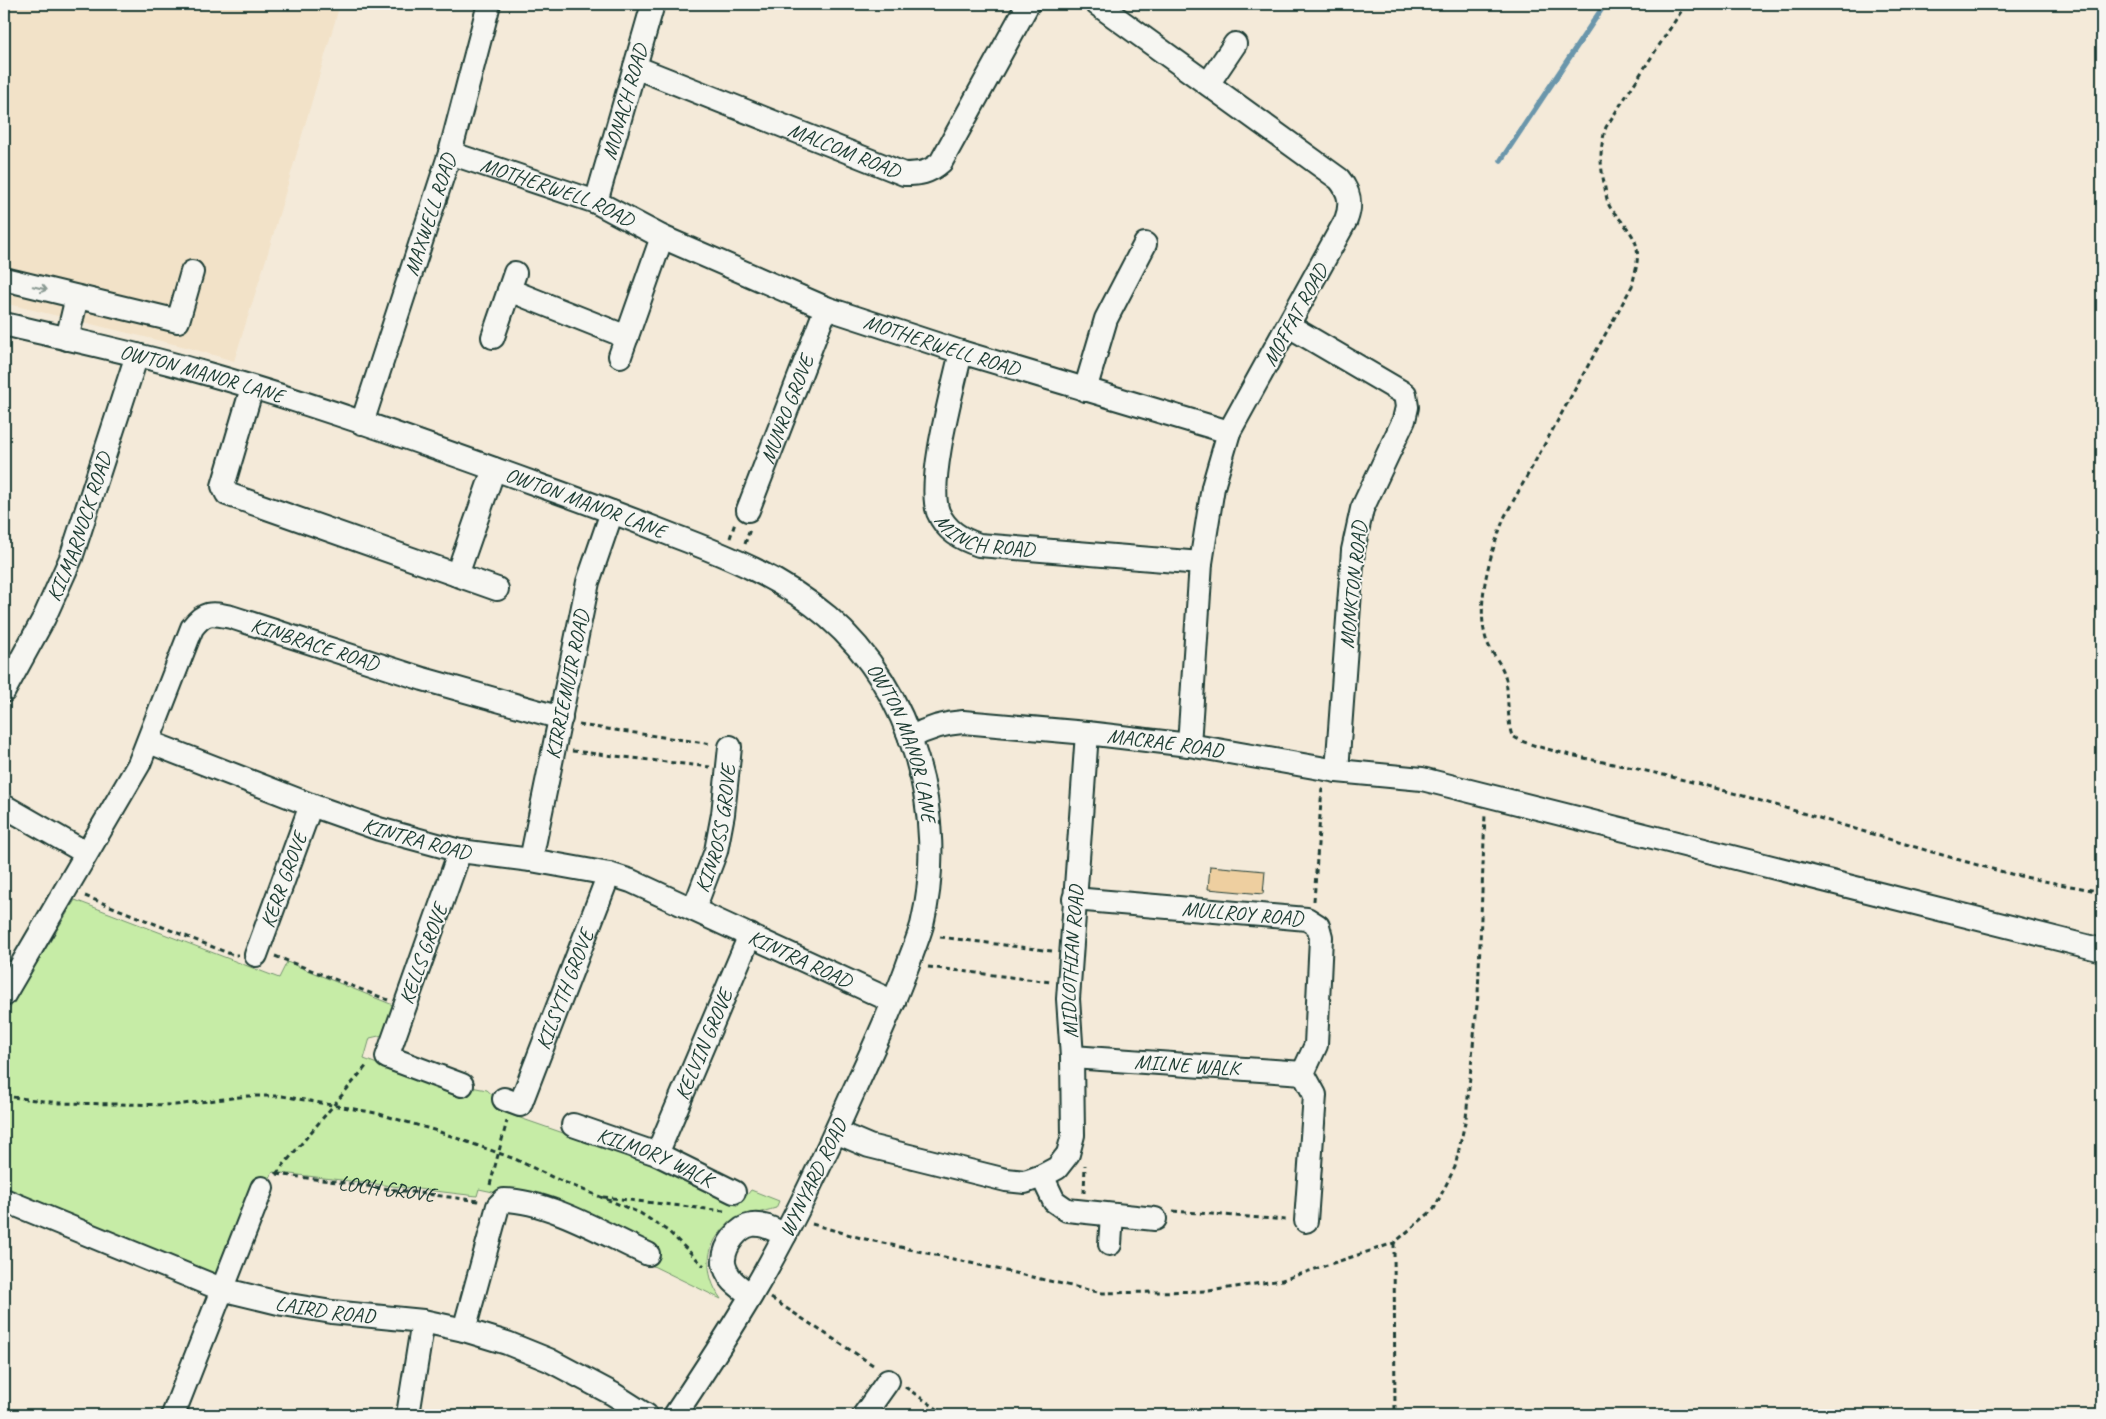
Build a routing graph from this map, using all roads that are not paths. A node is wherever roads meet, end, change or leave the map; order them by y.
1 (489, 4) edge
2 (653, 4) edge
3 (1028, 4) edge
4 (1097, 4) edge
5 (1235, 44) dead end
6 (635, 67) junction
7 (1208, 84) junction
8 (450, 153) junction
9 (596, 202) junction
10 (662, 237) junction
11 (1145, 244) dead end
12 (192, 272) dead end
13 (4, 279) edge
14 (77, 297) junction
15 (826, 308) junction
16 (4, 324) edge
17 (1289, 326) junction
18 (493, 337) dead end
19 (68, 339) junction
20 (961, 352) junction
21 (137, 355) junction
22 (252, 388) junction
23 (1085, 390) junction
24 (362, 423) junction
25 (1229, 432) junction
26 (494, 469) junction
27 (748, 510) road end
28 (612, 512) junction
29 (1201, 563) junction
30 (457, 575) junction
31 (497, 590) dead end
32 (6, 682) edge
33 (560, 720) junction
34 (1087, 733) junction
35 (910, 738) junction
36 (149, 742) junction
37 (1189, 745) junction
38 (730, 746) road end
39 (1331, 770) junction
40 (4, 806) edge
41 (311, 806) junction
42 (460, 851) junction
43 (86, 853) junction
44 (531, 860) junction
45 (609, 874) junction
46 (1074, 899) junction
47 (694, 909) junction
48 (929, 931) joint
49 (750, 935) junction
50 (2102, 950) edge
51 (257, 952) road end
52 (4, 995) edge
53 (894, 1002) junction
54 (1072, 1056) junction
55 (1303, 1073) junction
56 (462, 1085) dead end
57 (518, 1104) road end
58 (573, 1125) dead end
59 (836, 1132) junction
60 (657, 1154) junction
61 (1042, 1176) junction
62 (269, 1181) road end
63 (4, 1200) edge
64 (730, 1201) road end
65 (1159, 1214) road end
66 (1112, 1215) junction
67 (1306, 1219) road end
68 (789, 1227) junction
69 (1110, 1244) dead end
70 (648, 1254) dead end
71 (221, 1289) junction
72 (754, 1291) junction
73 (423, 1321) junction
74 (464, 1330) junction
75 (887, 1378) road end
76 (164, 1414) edge
77 (408, 1415) edge
78 (646, 1415) edge
79 (675, 1415) edge
80 (864, 1415) edge

1 - 8 street, MAXWELL ROAD
2 - 6 street, MONACH ROAD
3 - 6 street, MALCOM ROAD
4 - 7 street, MOFFAT ROAD
5 - 7 street
6 - 9 street, MONACH ROAD
7 - 17 street, MOFFAT ROAD
8 - 9 street, MOTHERWELL ROAD
8 - 24 street, MAXWELL ROAD
9 - 10 street, MOTHERWELL ROAD
10 - 15 street, MOTHERWELL ROAD
10 - 18 street
11 - 23 street
12 - 14 street
13 -> 14 street
14 - 19 street
15 - 20 street, MOTHERWELL ROAD
15 - 27 street, MUNRO GROVE
16 - 19 street, OWTON MANOR LANE
17 - 25 street, MOFFAT ROAD
17 - 39 street, MONKTON ROAD
19 - 21 street, OWTON MANOR LANE
20 - 23 street, MOTHERWELL ROAD
20 - 29 street, MINCH ROAD
21 - 22 street, OWTON MANOR LANE
21 - 32 street, KILMARNOCK ROAD
22 - 24 street, OWTON MANOR LANE
22 - 30 street
23 - 25 street, MOTHERWELL ROAD
24 - 26 street, OWTON MANOR LANE
25 - 29 street, MOFFAT ROAD
26 - 28 street, OWTON MANOR LANE
26 - 30 street
28 - 33 street, KIRRIEMUIR ROAD
28 - 35 street, OWTON MANOR LANE
29 - 37 street, MOFFAT ROAD
30 - 31 street
33 - 36 street, KINBRACE ROAD
33 - 44 street, KIRRIEMUIR ROAD
34 - 35 street, MACRAE ROAD
34 - 37 street, MACRAE ROAD
34 - 46 street, MIDLOTHIAN ROAD
35 - 48 street, OWTON MANOR LANE
36 - 41 street, KINTRA ROAD
36 - 43 street
37 - 39 street, MACRAE ROAD
38 - 47 street, KINROSS GROVE
39 - 50 street, MACRAE ROAD
40 - 43 street
41 - 42 street, KINTRA ROAD
41 - 51 street, KERR GROVE
42 - 44 street, KINTRA ROAD
42 - 56 street, KELLS GROVE
43 - 52 street
44 - 45 street, KINTRA ROAD
45 - 47 street, KINTRA ROAD
45 - 57 street, KILSYTH GROVE
46 - 54 street, MIDLOTHIAN ROAD
46 - 55 street, MULLROY ROAD
47 - 49 street, KINTRA ROAD
48 - 53 street, WYNYARD ROAD
49 - 53 street, KINTRA ROAD
49 - 60 street, KELVIN GROVE
53 - 59 street, WYNYARD ROAD
54 - 55 street, MILNE WALK
54 - 61 street, MIDLOTHIAN ROAD
55 - 67 street
58 - 60 street, KILMORY WALK
59 - 61 street, MIDLOTHIAN ROAD
59 - 68 street, WYNYARD ROAD
60 - 64 street, KILMORY WALK
61 - 66 street
62 - 71 street
63 - 71 street, LAIRD ROAD
65 - 66 street
66 - 69 street
68 - 72 street, WYNYARD ROAD
68 - 72 street
70 - 74 street
71 - 73 street, LAIRD ROAD
71 - 76 street
72 - 79 street, WYNYARD ROAD
73 - 74 street, LAIRD ROAD
73 - 77 street
74 - 78 street, LAIRD ROAD
75 - 80 street

